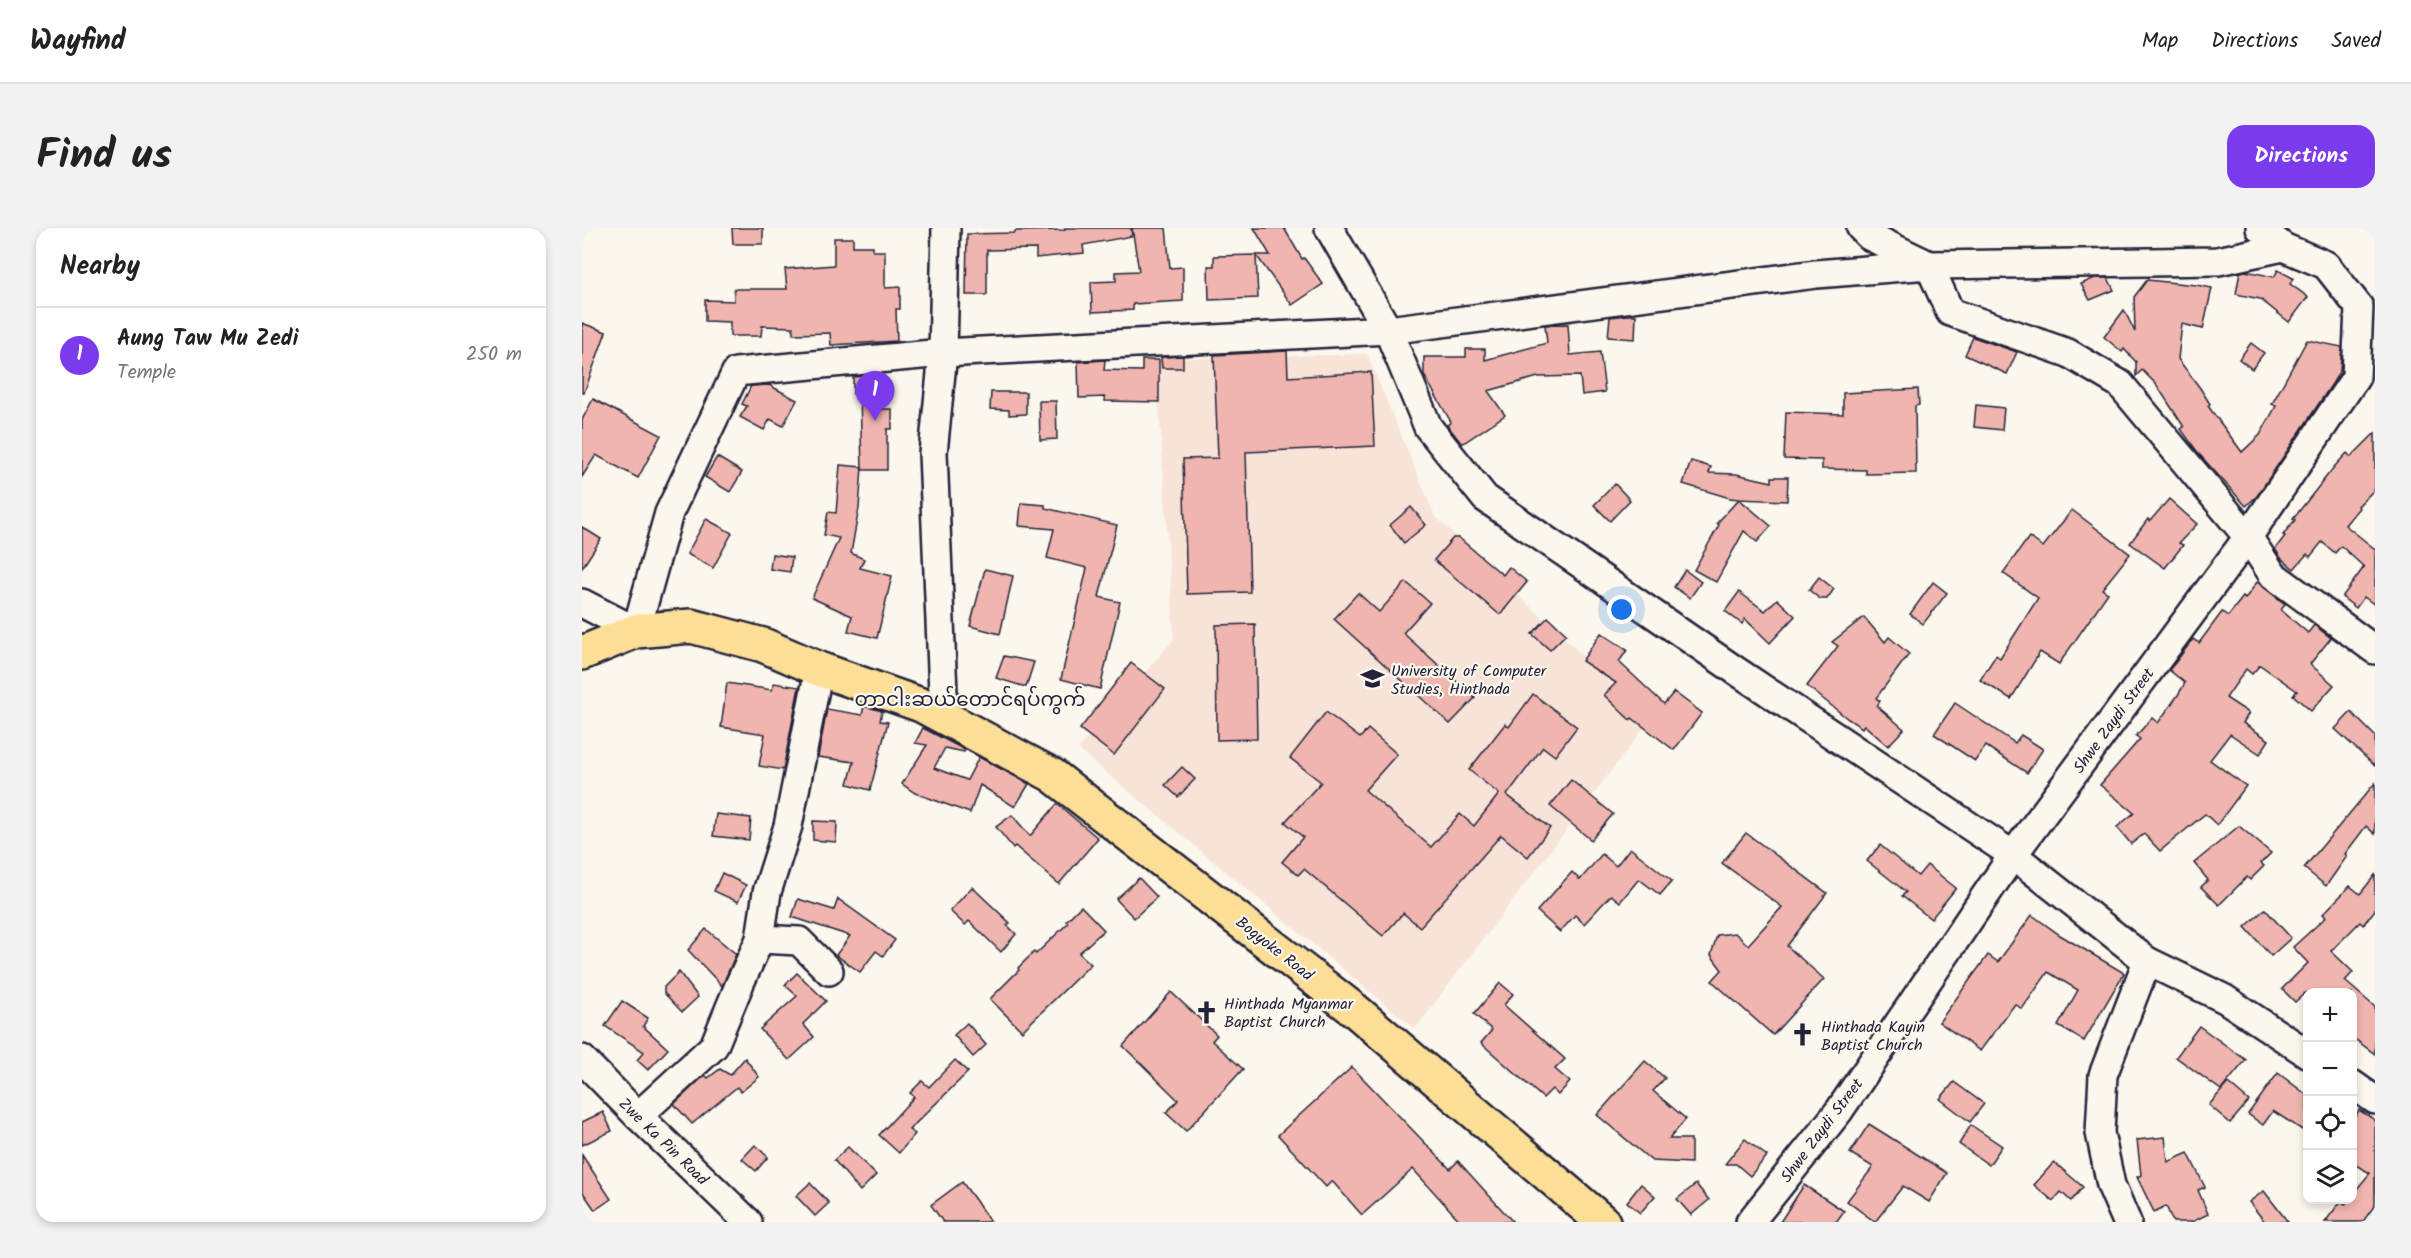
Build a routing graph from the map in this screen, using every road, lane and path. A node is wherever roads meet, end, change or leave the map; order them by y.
1 (946, 228) edge
2 (1329, 228) edge
3 (1861, 228) edge
4 (2259, 228) edge
5 (2283, 247) junction
6 (1929, 266) junction
7 (1388, 330) junction
8 (943, 353) junction
9 (2248, 537) junction
10 (582, 603) edge
11 (636, 631) junction
12 (2375, 650) edge
13 (582, 653) edge
14 (819, 669) junction
15 (944, 717) junction
16 (2013, 855) junction
17 (760, 939) junction
18 (2147, 961) junction
19 (829, 970) dead end
20 (2303, 1051) edge
21 (582, 1059) edge
22 (2357, 1087) edge
23 (2375, 1100) edge
24 (638, 1116) junction
25 (748, 1222) edge
26 (1603, 1222) edge
27 (1750, 1222) edge
28 (2127, 1222) edge

1 - 8 street
2 - 7 street
3 - 6 street
4 - 5 street, Shwe Zaydi Street
5 - 6 street
5 - 9 street, Shwe Zaydi Street
6 - 7 street
6 - 9 street
7 - 8 street
7 - 16 street
8 - 11 street
8 - 15 street
9 - 12 street
9 - 16 street, Shwe Zaydi Street
10 - 11 street
11 - 13 main road, Bogyoke Road
11 - 14 main road, Bogyoke Road
14 - 15 main road, Bogyoke Road
14 - 17 street
15 - 26 main road, Bogyoke Road
16 - 18 street
16 - 27 street, Shwe Zaydi Street
17 - 19 street
17 - 24 street
18 - 20 street
18 - 28 street
21 - 24 street, Zwe Ka Pin Road
22 - 23 street
24 - 25 street, Zwe Ka Pin Road

